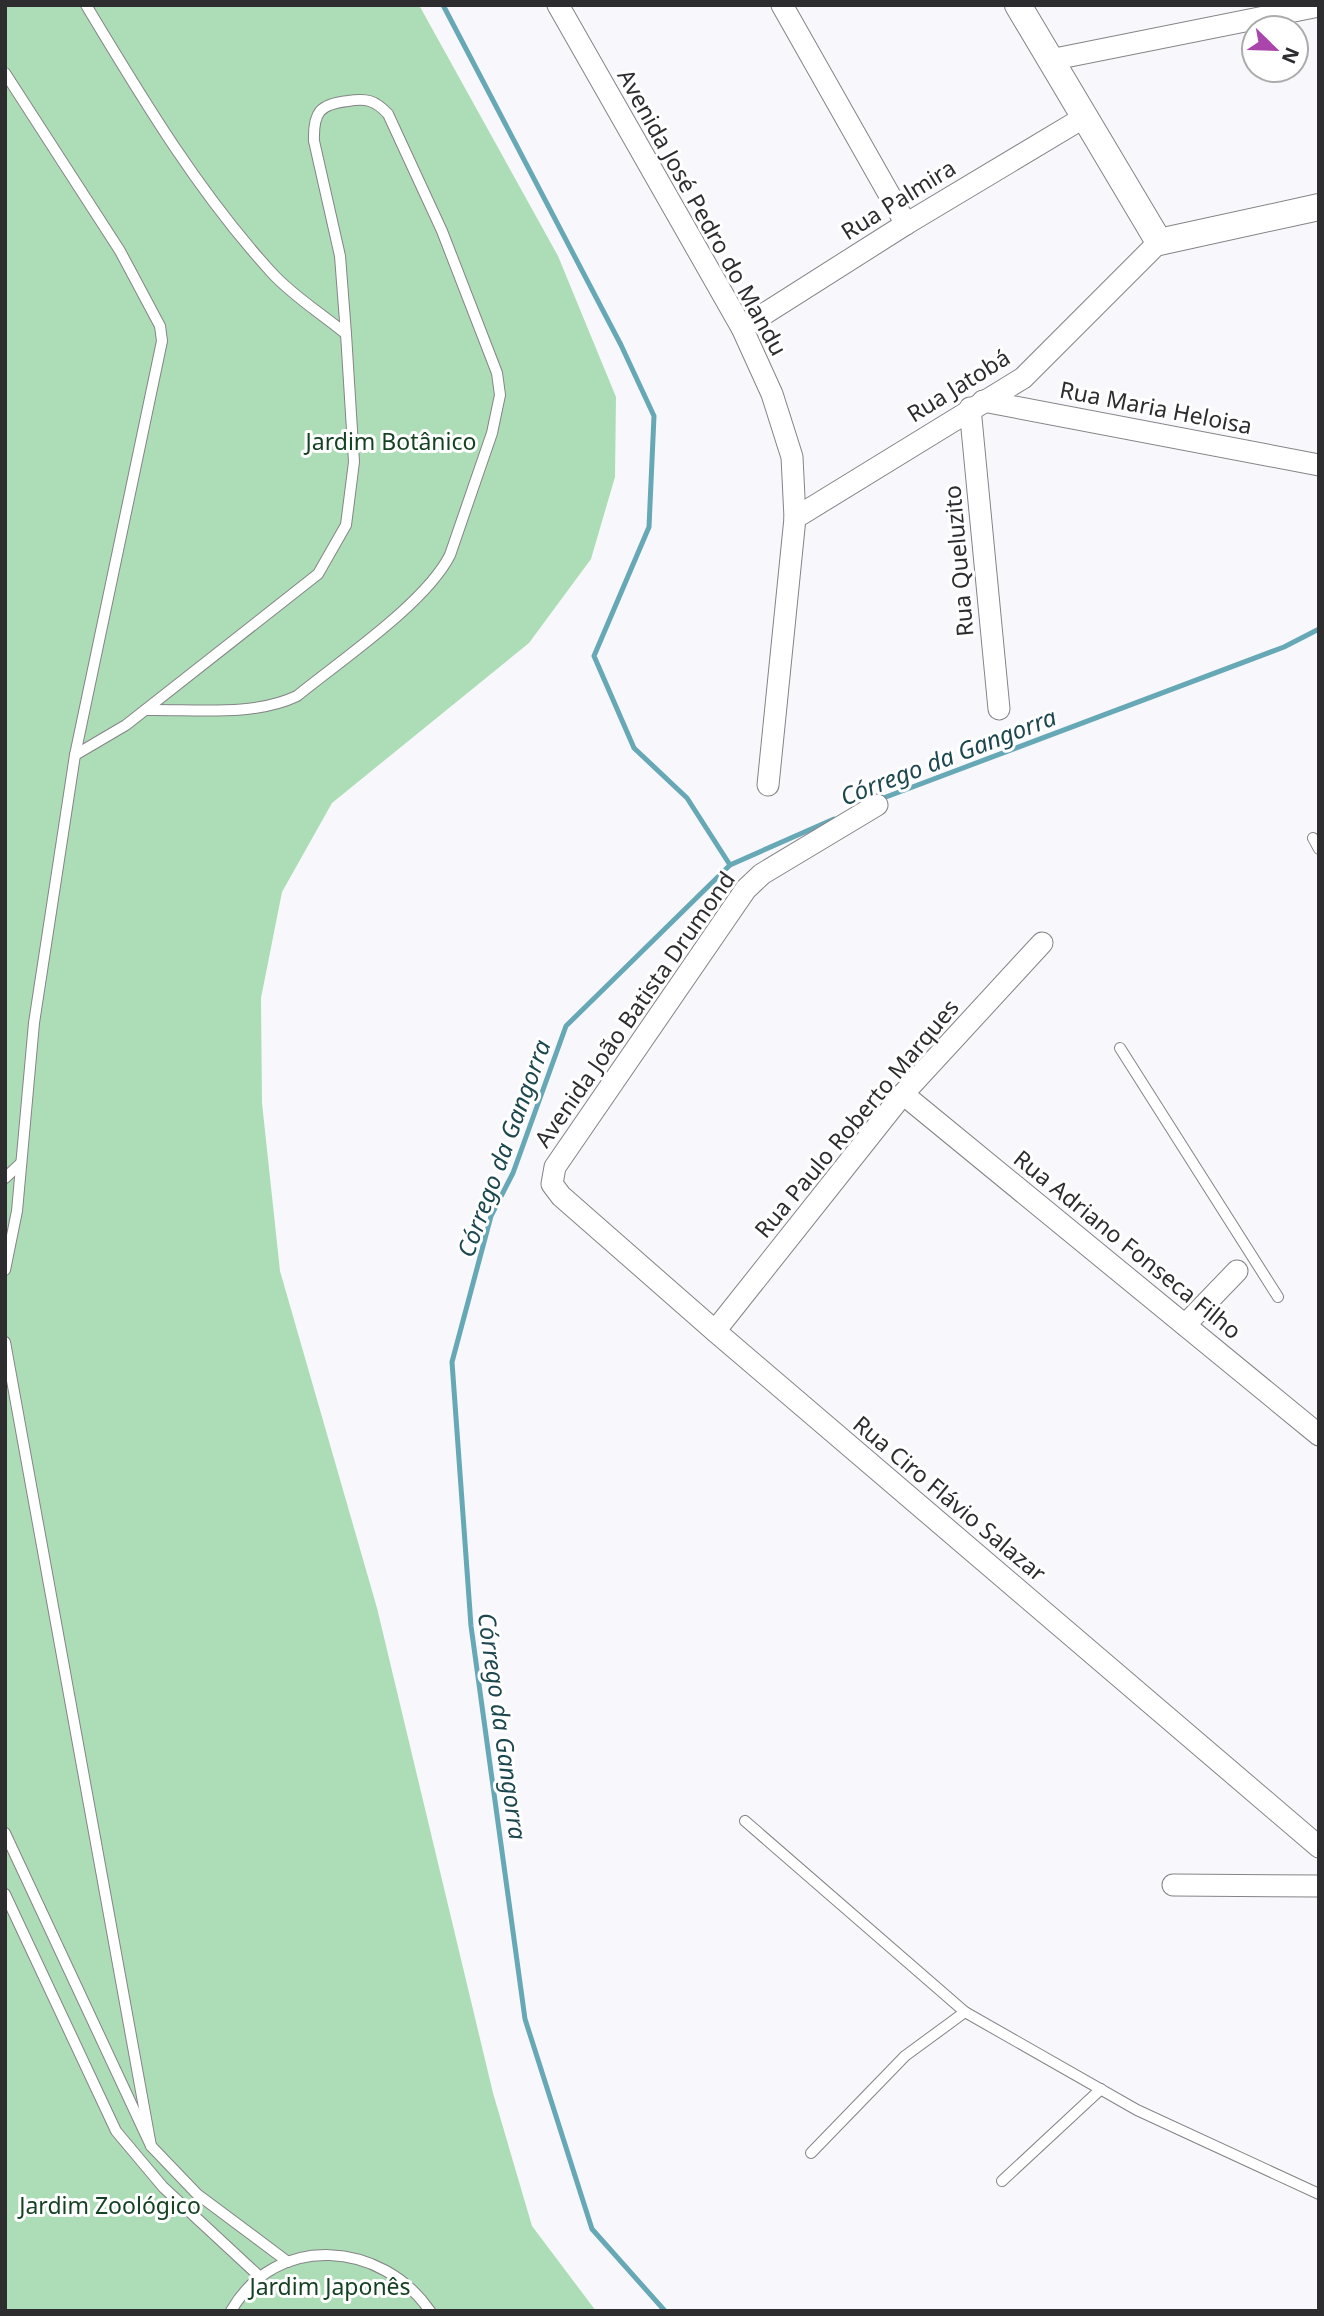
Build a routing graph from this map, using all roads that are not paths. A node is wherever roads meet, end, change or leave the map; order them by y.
1 (86, 5) edge
2 (558, 5) edge
3 (782, 5) edge
4 (1018, 5) edge
5 (1319, 5) edge
6 (1050, 60) junction
7 (5, 73) edge
8 (1083, 118) junction
9 (1319, 207) edge
10 (906, 224) junction
11 (1159, 243) junction
12 (742, 328) junction
13 (346, 334) junction
14 (976, 405) junction
15 (1318, 464) edge
16 (795, 518) junction
17 (999, 709) dead end
18 (146, 710) junction
19 (75, 755) junction
20 (768, 785) dead end
21 (877, 805) dead end
22 (1313, 838) dead end
23 (1319, 849) edge
24 (1042, 943) dead end
25 (1120, 1048) dead end
26 (903, 1094) junction
27 (20, 1164) junction
28 (5, 1178) edge
29 (552, 1184) joint
30 (1245, 1264) junction
31 (5, 1270) edge
32 (1278, 1297) dead end
33 (1185, 1325) junction
34 (715, 1331) junction
35 (5, 1342) edge
36 (1319, 1435) edge
37 (745, 1821) dead end
38 (5, 1833) edge
39 (1319, 1847) edge
40 (1174, 1885) dead end
41 (1319, 1886) edge
42 (5, 1894) edge
43 (965, 2012) junction
44 (1101, 2090) junction
45 (151, 2146) junction
46 (811, 2153) dead end
47 (1002, 2181) dead end
48 (1319, 2194) edge
49 (288, 2262) junction
50 (260, 2277) junction
51 (232, 2311) edge
52 (429, 2311) edge

1 - 13 lane
2 - 12 street, Avenida José Pedro do Mandu
3 - 10 street
4 - 6 street
5 - 6 street
6 - 8 street
7 - 19 lane
8 - 10 street, Rua Palmira
8 - 11 street
9 - 11 street
10 - 12 street, Rua Palmira
11 - 14 street, Rua Jatobá
12 - 16 street, Avenida José Pedro do Mandu
13 - 18 lane
13 - 18 lane
14 - 15 street, Rua Maria Heloisa
14 - 16 street, Rua Jatobá
14 - 17 street, Rua Queluzito
16 - 20 street, Avenida José Pedro do Mandu
18 - 19 lane
19 - 27 lane
21 - 29 street, Avenida João Batista Drumond
22 - 23 lane
24 - 26 street, Rua Paulo Roberto Marques
25 - 30 lane
26 - 33 street, Rua Adriano Fonseca Filho
26 - 34 street, Rua Paulo Roberto Marques
27 - 28 lane
27 - 31 lane
29 - 34 street, Rua Ciro Flávio Salazar
30 - 32 lane
30 - 33 street
33 - 36 street, Rua Adriano Fonseca Filho
34 - 39 street, Rua Ciro Flávio Salazar
35 - 45 lane
37 - 43 lane
38 - 45 lane
40 - 41 street
42 - 50 lane
43 - 44 lane
43 - 46 lane
44 - 47 lane
44 - 48 lane
45 - 49 lane
49 - 50 lane
49 - 52 lane
50 - 51 lane

